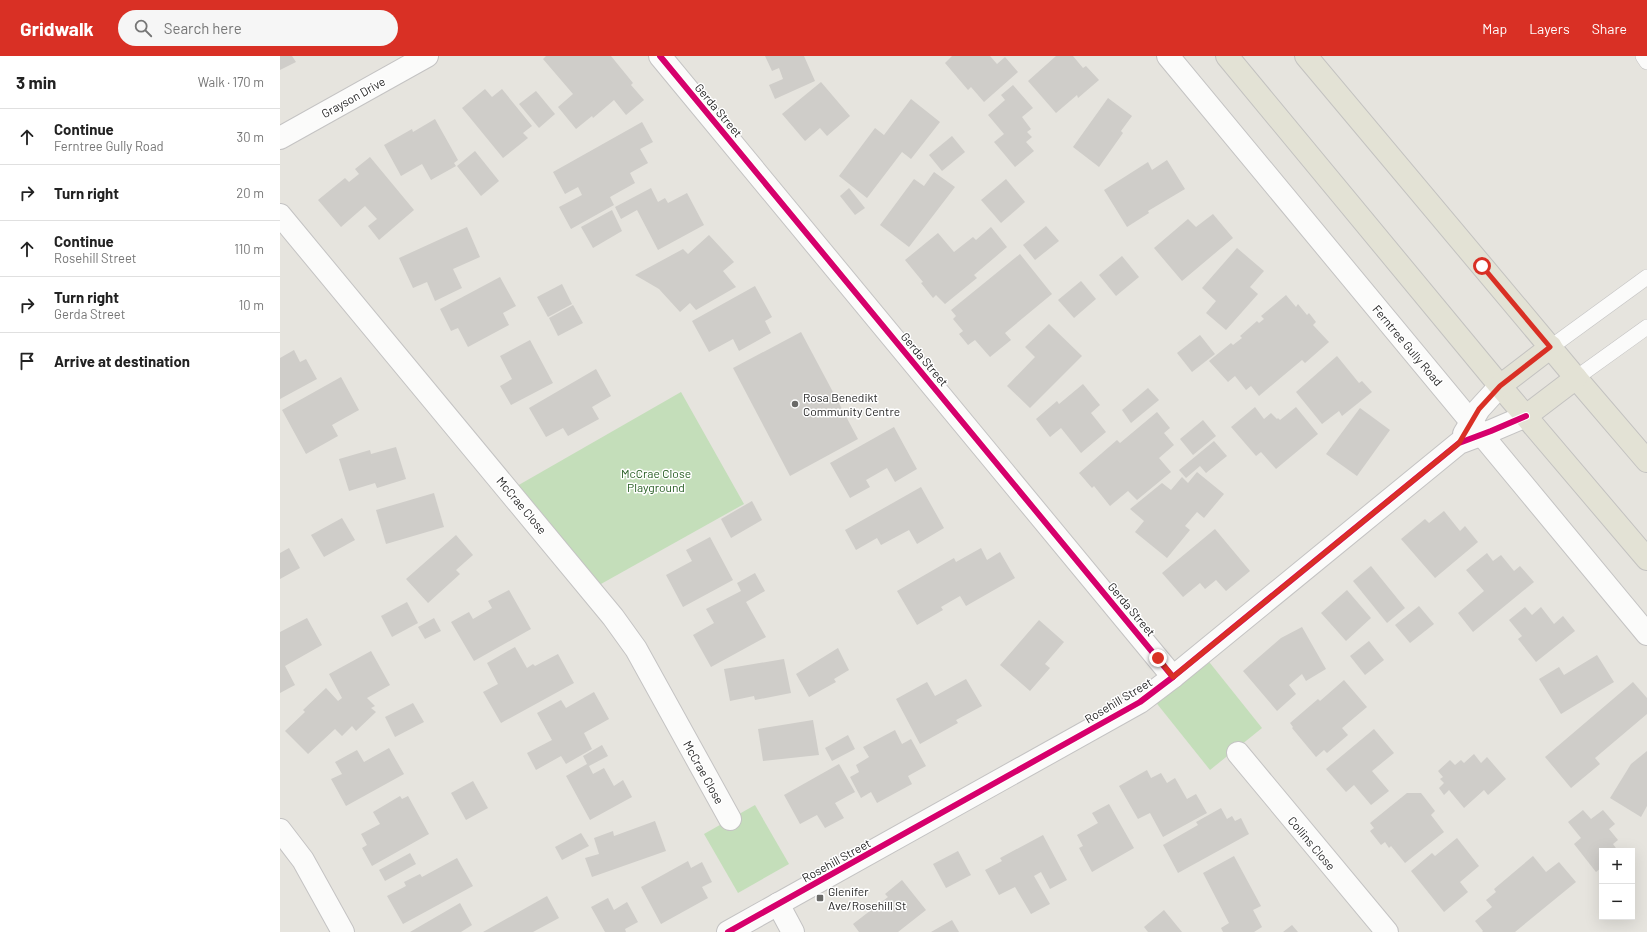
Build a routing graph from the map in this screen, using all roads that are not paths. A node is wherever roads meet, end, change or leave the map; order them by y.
1 (427, 56) edge
2 (660, 56) edge
3 (1168, 56) edge
4 (1227, 56) edge
5 (1306, 56) edge
6 (1642, 56) edge
7 (1647, 62) edge
8 (280, 138) edge
9 (280, 215) edge
10 (1647, 277) edge
11 (1647, 327) edge
12 (1550, 347) junction
13 (1576, 378) junction
14 (1500, 386) junction
15 (1526, 416) junction
16 (1477, 428) junction
17 (1647, 461) edge
18 (1647, 559) edge
19 (1647, 634) edge
20 (1173, 677) junction
21 (1238, 753) dead end
22 (730, 819) dead end
23 (280, 830) edge
24 (778, 904) junction
25 (343, 932) edge
26 (728, 932) edge
27 (793, 932) edge
28 (1387, 932) edge

1 - 8 street, Grayson Drive
2 - 20 street, Gerda Street
3 - 16 street, Ferntree Gully Road
4 - 14 main road
5 - 12 main road
6 - 7 lane
9 - 22 street, McCrae Close
10 - 12 lane
11 - 13 lane
12 - 13 main road
12 - 14 main road
13 - 15 main road
13 - 17 main road
14 - 15 main road
14 - 16 street
15 - 16 street, Rosehill Street
15 - 18 main road
16 - 19 street, Ferntree Gully Road
16 - 20 street, Rosehill Street
20 - 24 street, Rosehill Street
21 - 28 street, Collins Close
23 - 25 street
24 - 26 street, Rosehill Street
24 - 27 street

